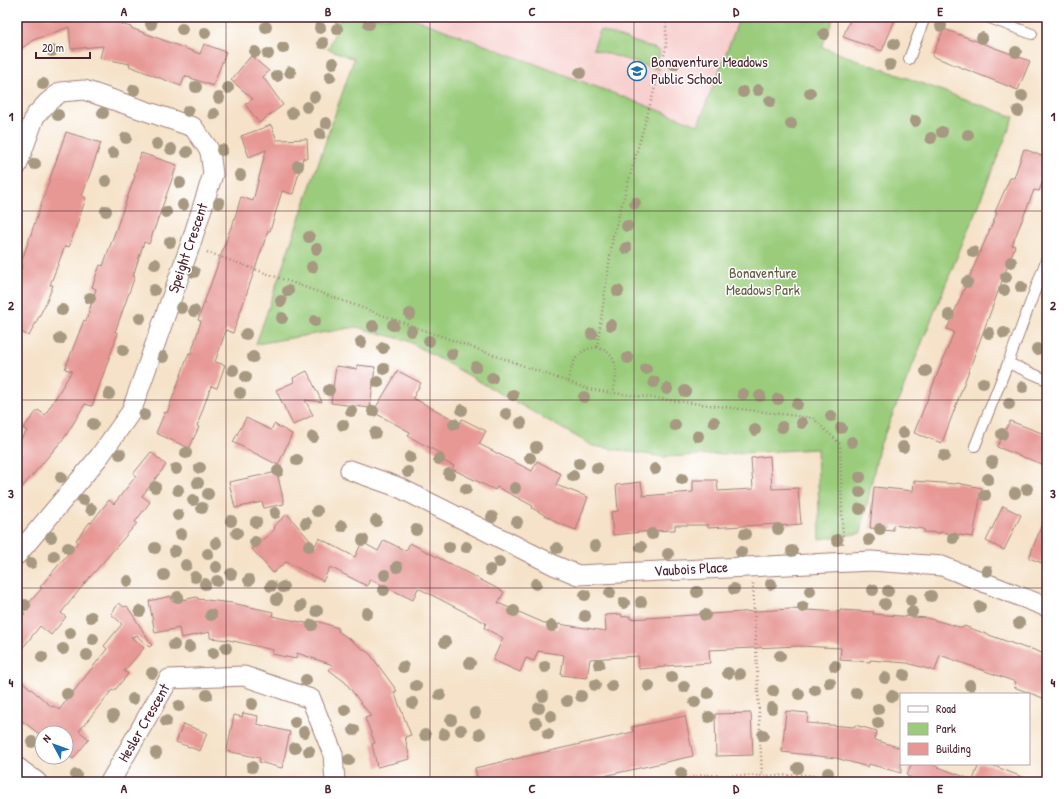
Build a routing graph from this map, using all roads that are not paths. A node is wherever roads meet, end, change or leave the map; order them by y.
1 (925, 17) edge
2 (987, 17) edge
3 (1032, 34) dead end
4 (909, 59) dead end
5 (17, 166) edge
6 (1047, 258) edge
7 (1008, 363) junction
8 (1047, 380) edge
9 (975, 446) dead end
10 (350, 470) dead end
11 (17, 555) edge
12 (1047, 607) edge
13 (17, 767) edge
14 (37, 782) edge
15 (110, 782) edge
16 (335, 782) edge

1 - 4 lane
2 - 3 lane
5 - 11 street, Speight Crescent
6 - 7 lane
7 - 8 lane
7 - 9 lane
10 - 12 street, Vaubois Place
13 - 14 street
15 - 16 street, Hesler Crescent

